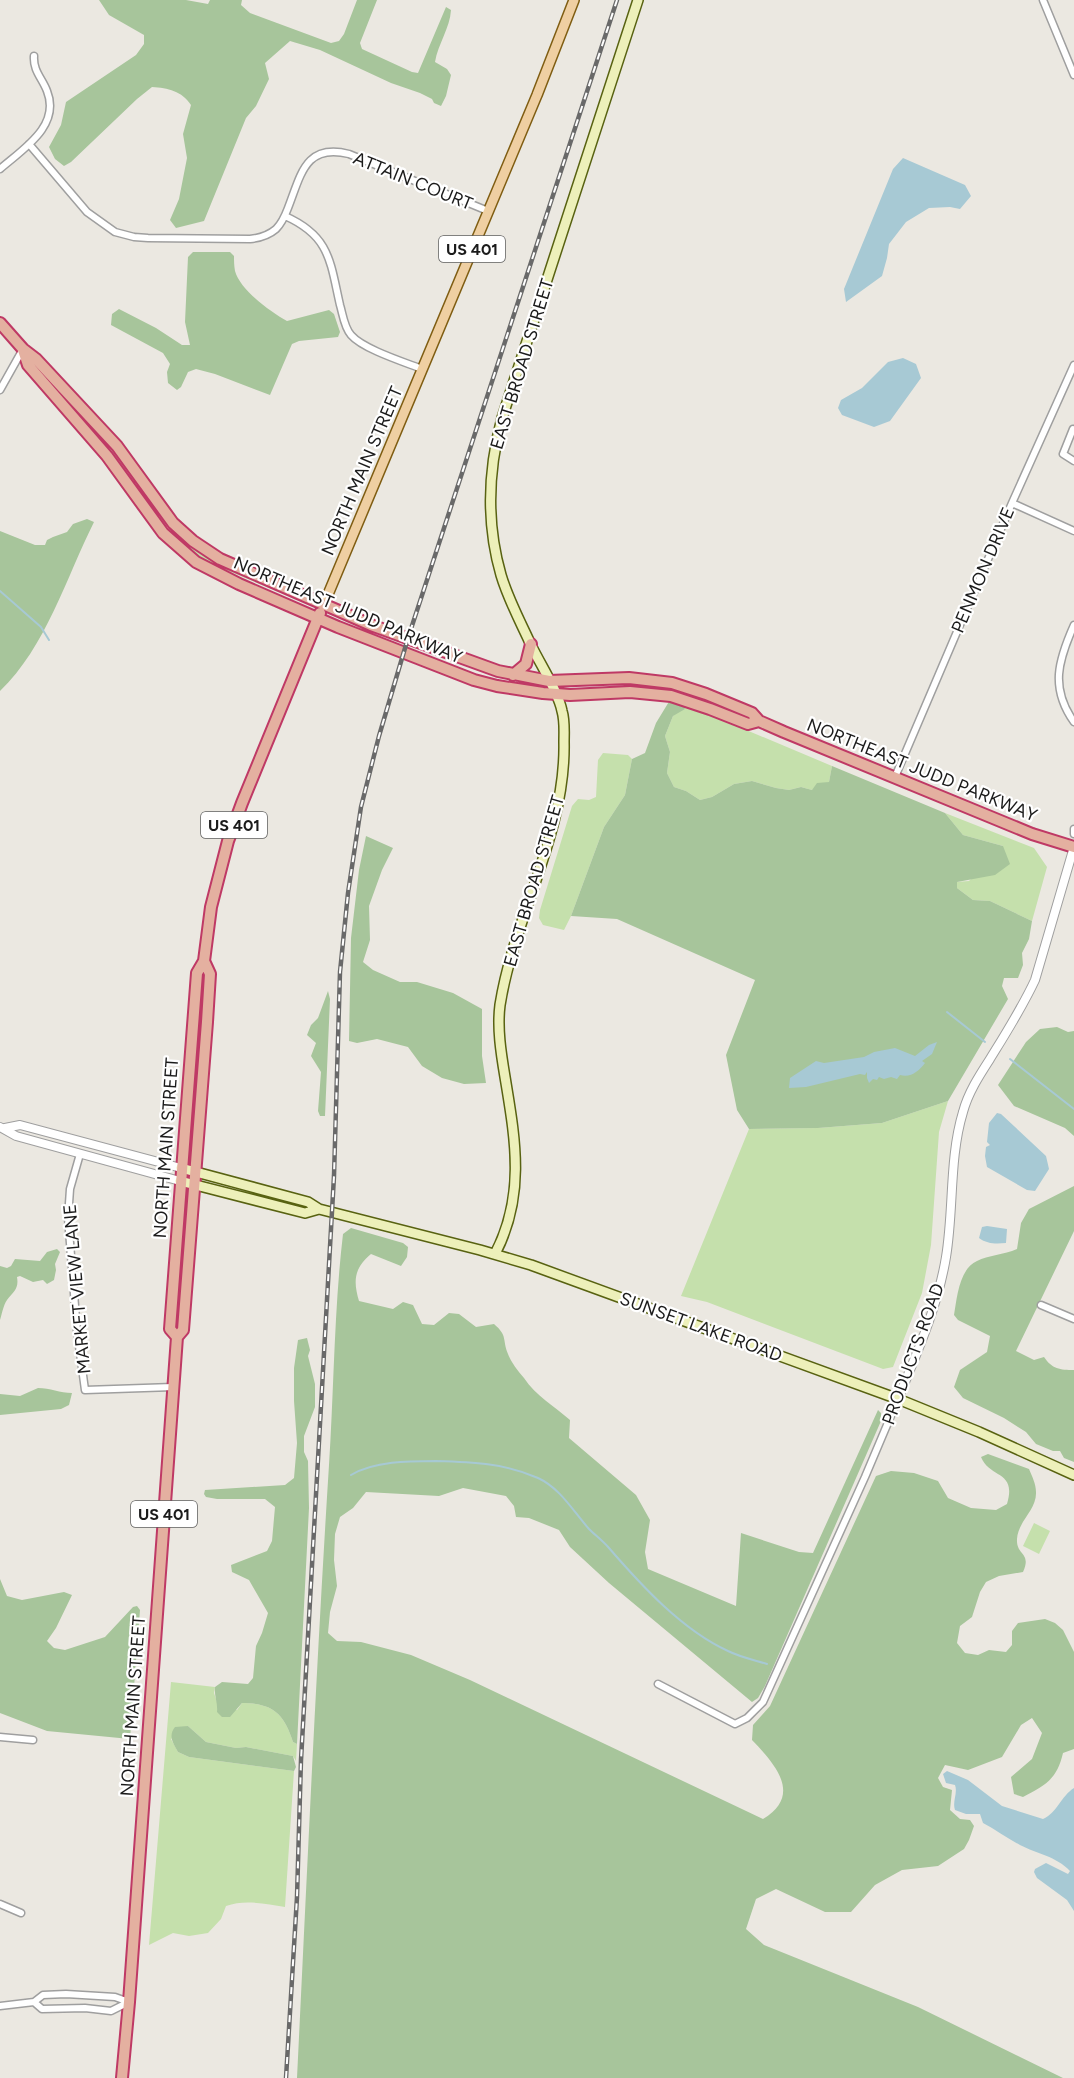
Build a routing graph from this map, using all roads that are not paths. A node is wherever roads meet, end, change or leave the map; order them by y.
1 (574, 0) edge
2 (638, 0) edge
3 (1042, 0) edge
4 (34, 56) dead end
5 (1074, 75) edge
6 (29, 144) junction
7 (0, 170) edge
8 (488, 211) junction
9 (285, 216) junction
10 (0, 323) edge
11 (23, 349) junction
12 (1074, 365) edge
13 (422, 369) junction
14 (0, 390) edge
15 (1074, 428) edge
16 (1074, 461) edge
17 (1012, 503) junction
18 (142, 507) junction
19 (173, 523) junction
20 (1074, 531) edge
21 (324, 604) junction
22 (318, 618) junction
23 (1074, 625) edge
24 (531, 644) junction
25 (513, 675) junction
26 (549, 681) junction
27 (556, 694) junction
28 (759, 721) junction
29 (1074, 722) edge
30 (895, 777) junction
31 (1074, 829) edge
32 (1074, 834) edge
33 (1074, 847) edge
34 (204, 961) junction
35 (2, 1128) edge
36 (80, 1154) junction
37 (182, 1168) junction
38 (195, 1172) junction
39 (180, 1181) junction
40 (195, 1184) junction
41 (319, 1209) junction
42 (495, 1254) junction
43 (1041, 1305) dead end
44 (1074, 1319) edge
45 (177, 1337) junction
46 (173, 1387) junction
47 (898, 1399) junction
48 (1074, 1474) edge
49 (658, 1684) dead end
50 (0, 1737) edge
51 (33, 1740) dead end
52 (0, 1904) edge
53 (21, 1913) dead end
54 (34, 2002) junction
55 (129, 2002) junction
56 (0, 2006) edge
57 (122, 2078) edge

1 - 8 main road, NORTH MAIN STREET / US 401
2 - 24 main road, EAST BROAD STREET
3 - 5 street
4 - 6 street
6 - 7 street
6 - 9 street, ATTAIN COURT
8 - 9 street, ATTAIN COURT
8 - 13 main road, NORTH MAIN STREET / US 401
9 - 13 street
10 - 11 highway, NORTHEAST JUDD PARKWAY
11 - 14 street
11 - 18 highway, NORTHEAST JUDD PARKWAY
11 - 19 highway, NORTHEAST JUDD PARKWAY
12 - 17 street, PENMON DRIVE
13 - 21 main road, NORTH MAIN STREET / US 401
15 - 16 street
17 - 20 street
17 - 30 street, PENMON DRIVE
18 - 19 highway
18 - 22 highway, NORTHEAST JUDD PARKWAY
19 - 21 highway, NORTHEAST JUDD PARKWAY
21 - 22 highway, NORTH MAIN STREET / US 401
21 - 25 highway, NORTHEAST JUDD PARKWAY
22 - 27 highway, NORTHEAST JUDD PARKWAY
22 - 34 highway, NORTH MAIN STREET / US 401
23 - 29 street
24 - 25 highway
24 - 26 main road, EAST BROAD STREET
25 - 26 highway, NORTHEAST JUDD PARKWAY
26 - 27 main road, EAST BROAD STREET
26 - 28 highway, NORTHEAST JUDD PARKWAY
27 - 28 highway, NORTHEAST JUDD PARKWAY
27 - 42 main road, EAST BROAD STREET
28 - 30 highway, NORTHEAST JUDD PARKWAY
30 - 33 highway, NORTHEAST JUDD PARKWAY
31 - 32 street
33 - 47 street, PRODUCTS ROAD
34 - 37 highway, NORTH MAIN STREET / US 401
34 - 38 highway, NORTH MAIN STREET / US 401
35 - 36 street
35 - 37 street
36 - 39 street
36 - 46 street, MARKET VIEW LANE
37 - 38 main road, SUNSET LAKE ROAD
37 - 39 highway, NORTH MAIN STREET / US 401
38 - 40 highway, NORTH MAIN STREET / US 401
38 - 41 main road, SUNSET LAKE ROAD
39 - 40 main road, SUNSET LAKE ROAD
39 - 45 highway, NORTH MAIN STREET / US 401
40 - 41 main road, SUNSET LAKE ROAD
40 - 45 highway, NORTH MAIN STREET / US 401
41 - 42 main road, SUNSET LAKE ROAD
42 - 47 main road, SUNSET LAKE ROAD
43 - 44 street
45 - 46 highway, NORTH MAIN STREET / US 401
46 - 55 highway, NORTH MAIN STREET / US 401
47 - 48 main road, SUNSET LAKE ROAD
47 - 49 street, PRODUCTS ROAD
50 - 51 street
52 - 53 street
54 - 55 street
54 - 55 street
54 - 56 street
55 - 57 highway, NORTH MAIN STREET / US 401

